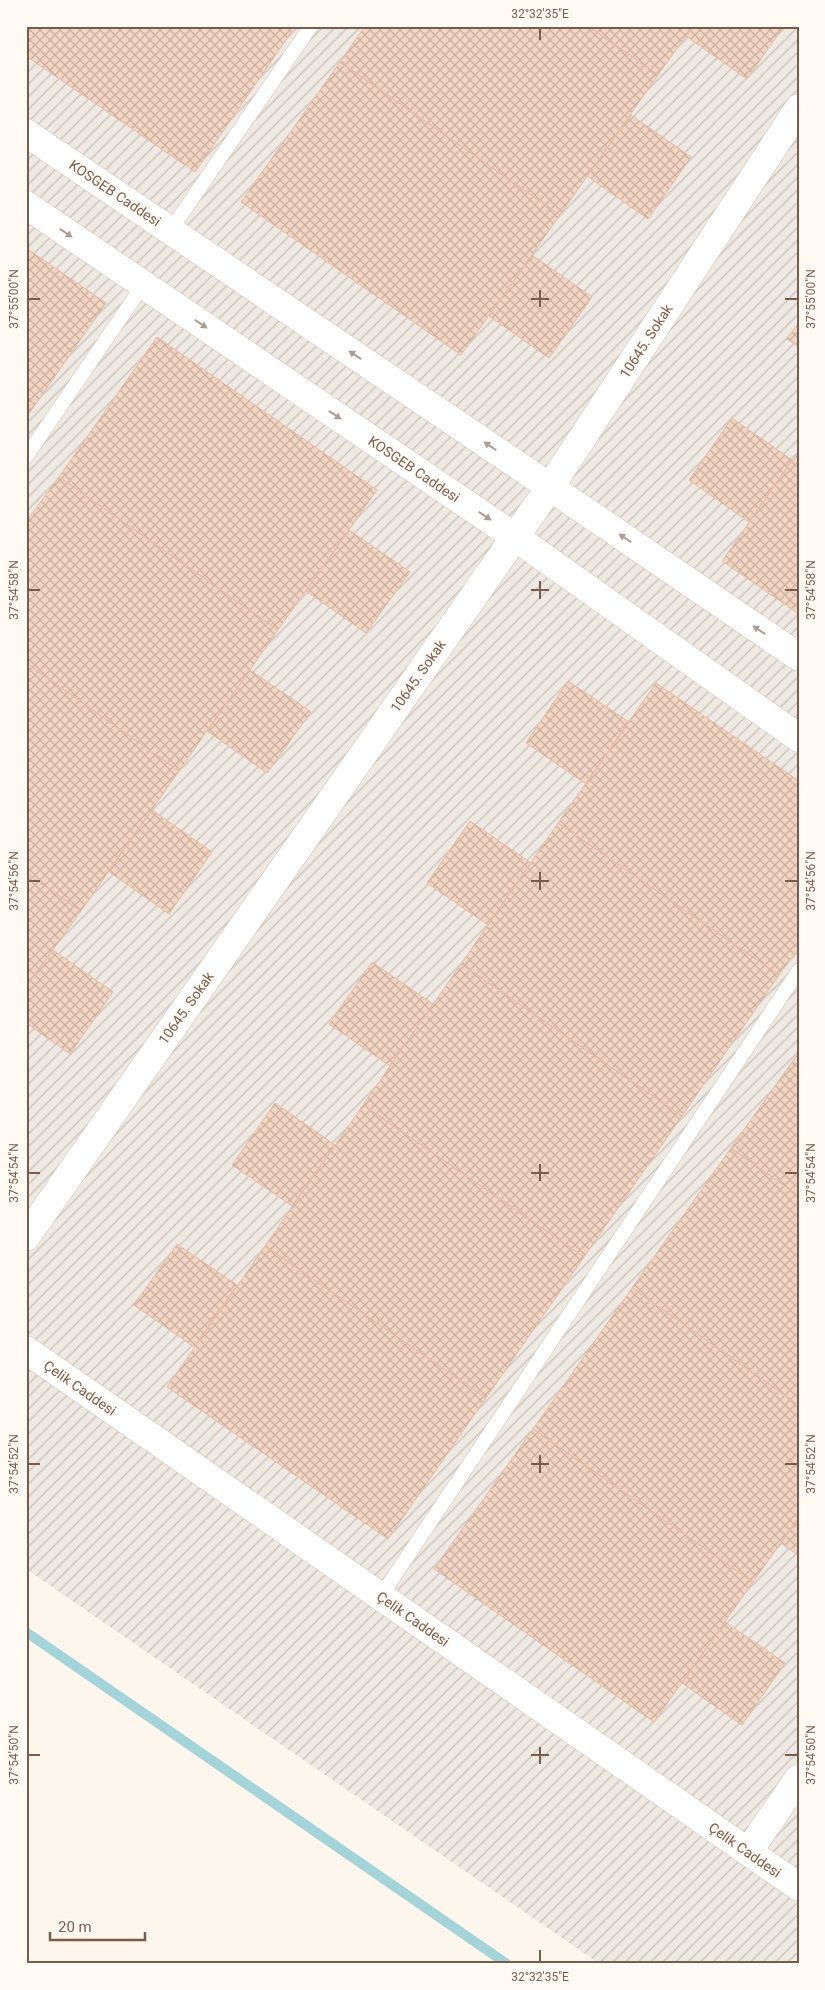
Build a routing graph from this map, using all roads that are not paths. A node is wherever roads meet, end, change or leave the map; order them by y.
1 (311, 26) edge
2 (799, 108) edge
3 (26, 133) edge
4 (26, 205) edge
5 (170, 231) junction
6 (143, 285) junction
7 (26, 457) edge
8 (550, 487) junction
9 (515, 537) junction
10 (799, 657) edge
11 (799, 738) edge
12 (799, 970) edge
13 (26, 1237) edge
14 (26, 1350) edge
15 (380, 1596) junction
16 (799, 1778) edge
17 (748, 1852) junction
18 (799, 1887) edge

1 - 5 lane
2 - 8 street, 10645. Sokak
3 - 5 street, KOSGEB Caddesi
4 -> 6 street, KOSGEB Caddesi
8 -> 5 street, KOSGEB Caddesi
6 - 7 lane
6 -> 9 street, KOSGEB Caddesi
8 - 9 street, 10645. Sokak
10 -> 8 street, KOSGEB Caddesi
9 - 11 street, KOSGEB Caddesi
9 - 13 street, 10645. Sokak
12 - 15 lane
14 - 15 street, Çelik Caddesi
15 - 17 street, Çelik Caddesi
16 - 17 street
17 - 18 street, Çelik Caddesi

